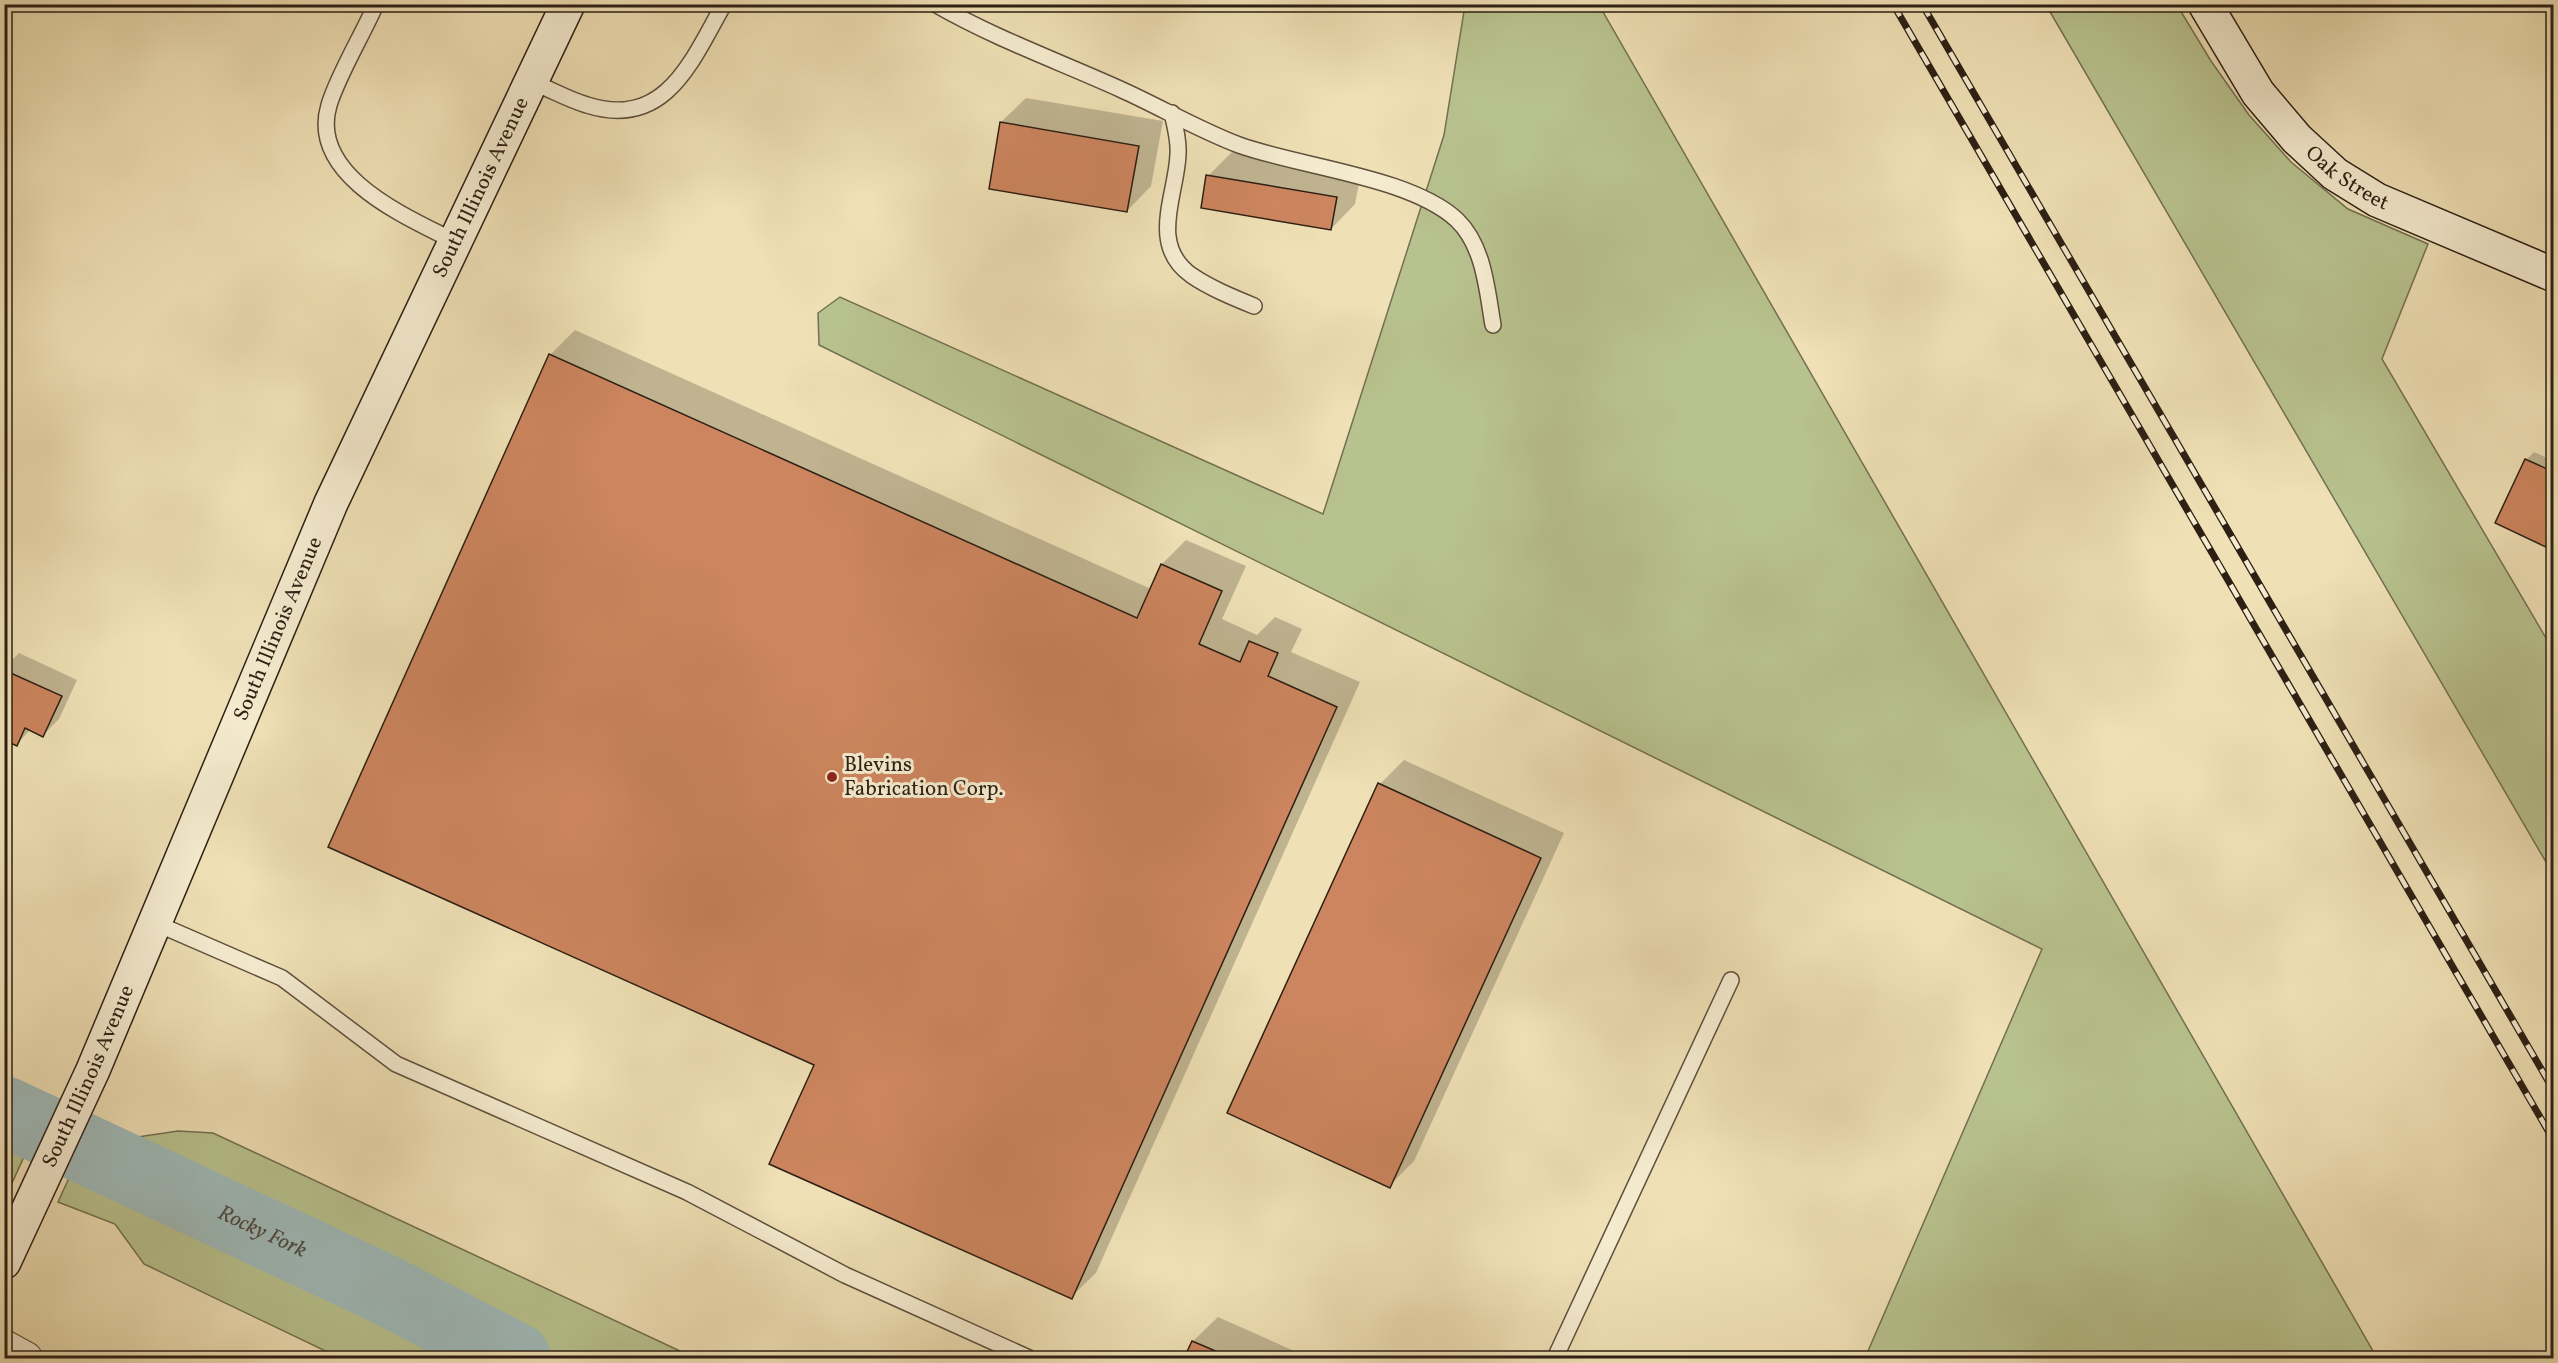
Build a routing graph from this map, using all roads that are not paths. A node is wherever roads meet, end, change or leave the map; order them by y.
1 (376, 4) edge
2 (568, 4) edge
3 (724, 4) edge
4 (935, 4) edge
5 (2205, 4) edge
6 (532, 82) junction
7 (1172, 113) junction
8 (456, 242) junction
9 (2553, 275) edge
10 (1254, 306) dead end
11 (1493, 325) dead end
12 (153, 922) junction
13 (1731, 980) dead end
14 (4, 1262) edge
15 (4, 1346) edge
16 (26, 1359) edge
17 (1029, 1359) edge
18 (1556, 1359) edge

1 - 8 lane
2 - 6 main road, South Illinois Avenue
3 - 6 lane
4 - 7 lane
5 - 9 main road, Oak Street
6 - 8 main road, South Illinois Avenue
7 - 10 lane
7 - 11 lane
8 - 12 main road, South Illinois Avenue
12 - 14 main road, South Illinois Avenue
12 - 17 lane
13 - 18 lane
15 - 16 street

